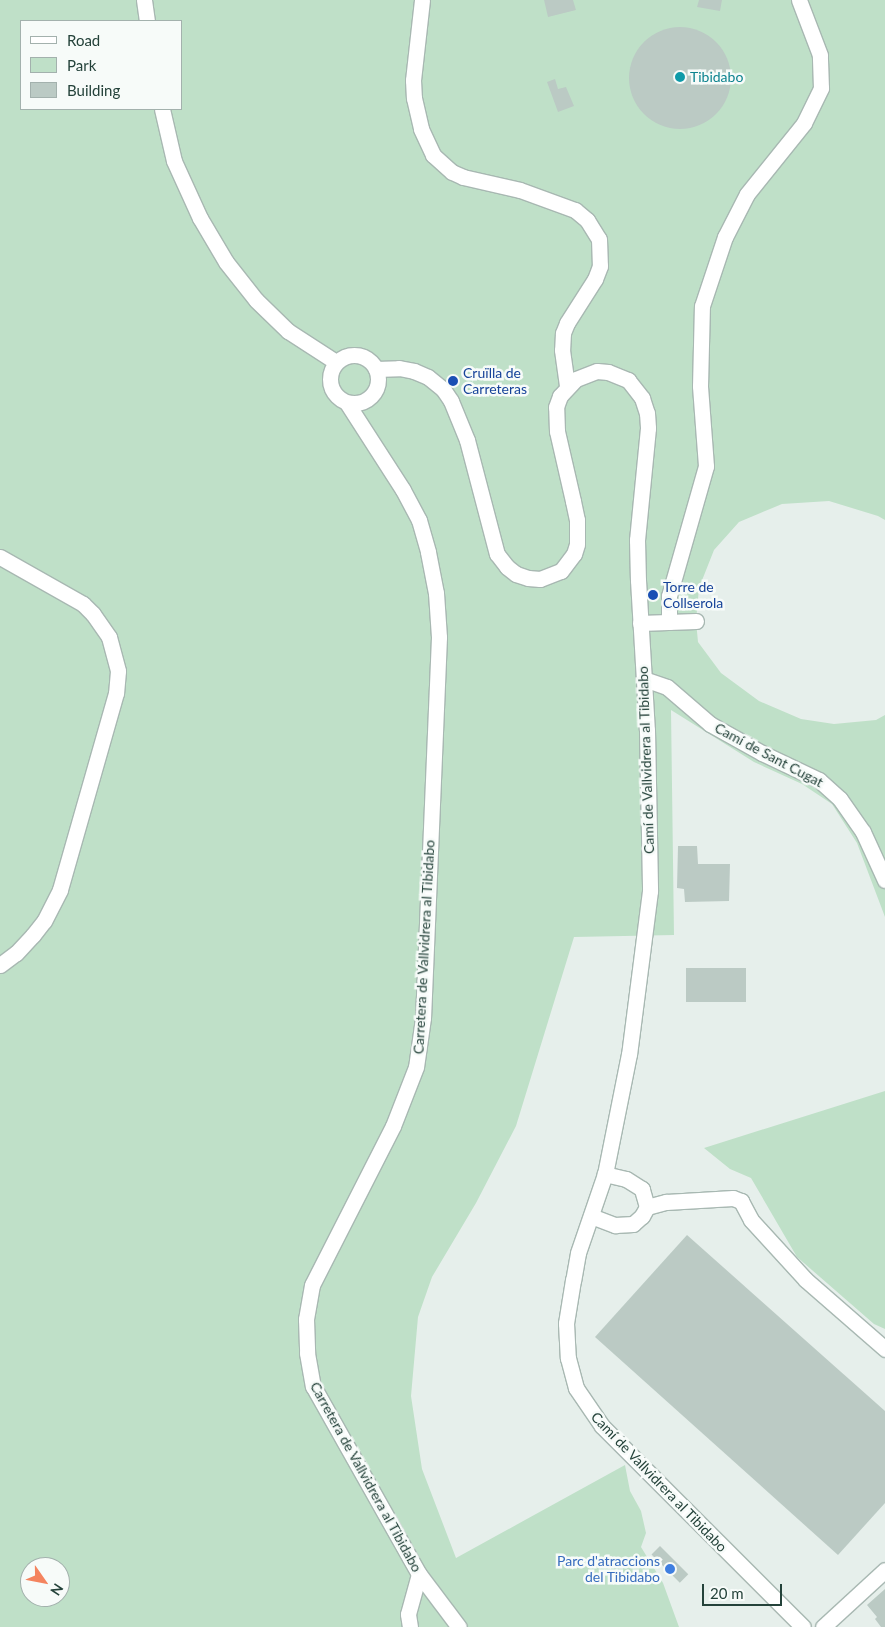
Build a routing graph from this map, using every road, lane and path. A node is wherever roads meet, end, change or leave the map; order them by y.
1 (144, 0) edge
2 (422, 0) edge
3 (799, 0) edge
4 (147, 20) edge
5 (162, 110) edge
6 (336, 362) junction
7 (376, 369) junction
8 (567, 386) junction
9 (346, 403) junction
10 (0, 557) edge
11 (696, 621) dead end
12 (669, 622) junction
13 (640, 623) junction
14 (644, 679) junction
15 (885, 880) edge
16 (0, 965) edge
17 (606, 1174) junction
18 (647, 1206) junction
19 (591, 1216) junction
20 (885, 1349) edge
21 (885, 1570) edge
22 (419, 1574) junction
23 (410, 1627) edge
24 (459, 1627) edge
25 (803, 1627) edge
26 (823, 1627) edge

1 - 4 street
2 - 8 street
3 - 12 street
5 - 6 street
6 - 7 street
6 - 9 street
7 - 8 street
7 - 9 street
8 - 13 street, Camí de Vallvidrera al Tibidabo
9 - 22 street, Carretera de Vallvidrera al Tibidabo
10 - 16 street
11 - 12 street
12 - 13 street
13 - 14 street, Camí de Vallvidrera al Tibidabo
14 - 15 street, Camí de Sant Cugat
14 - 17 street, Camí de Vallvidrera al Tibidabo
17 - 18 street
17 - 19 street, Camí de Vallvidrera al Tibidabo
18 - 19 street
18 - 20 street
19 - 25 street, Camí de Vallvidrera al Tibidabo
21 - 26 street
22 - 23 street
22 - 24 street, Carretera de Vallvidrera al Tibidabo

